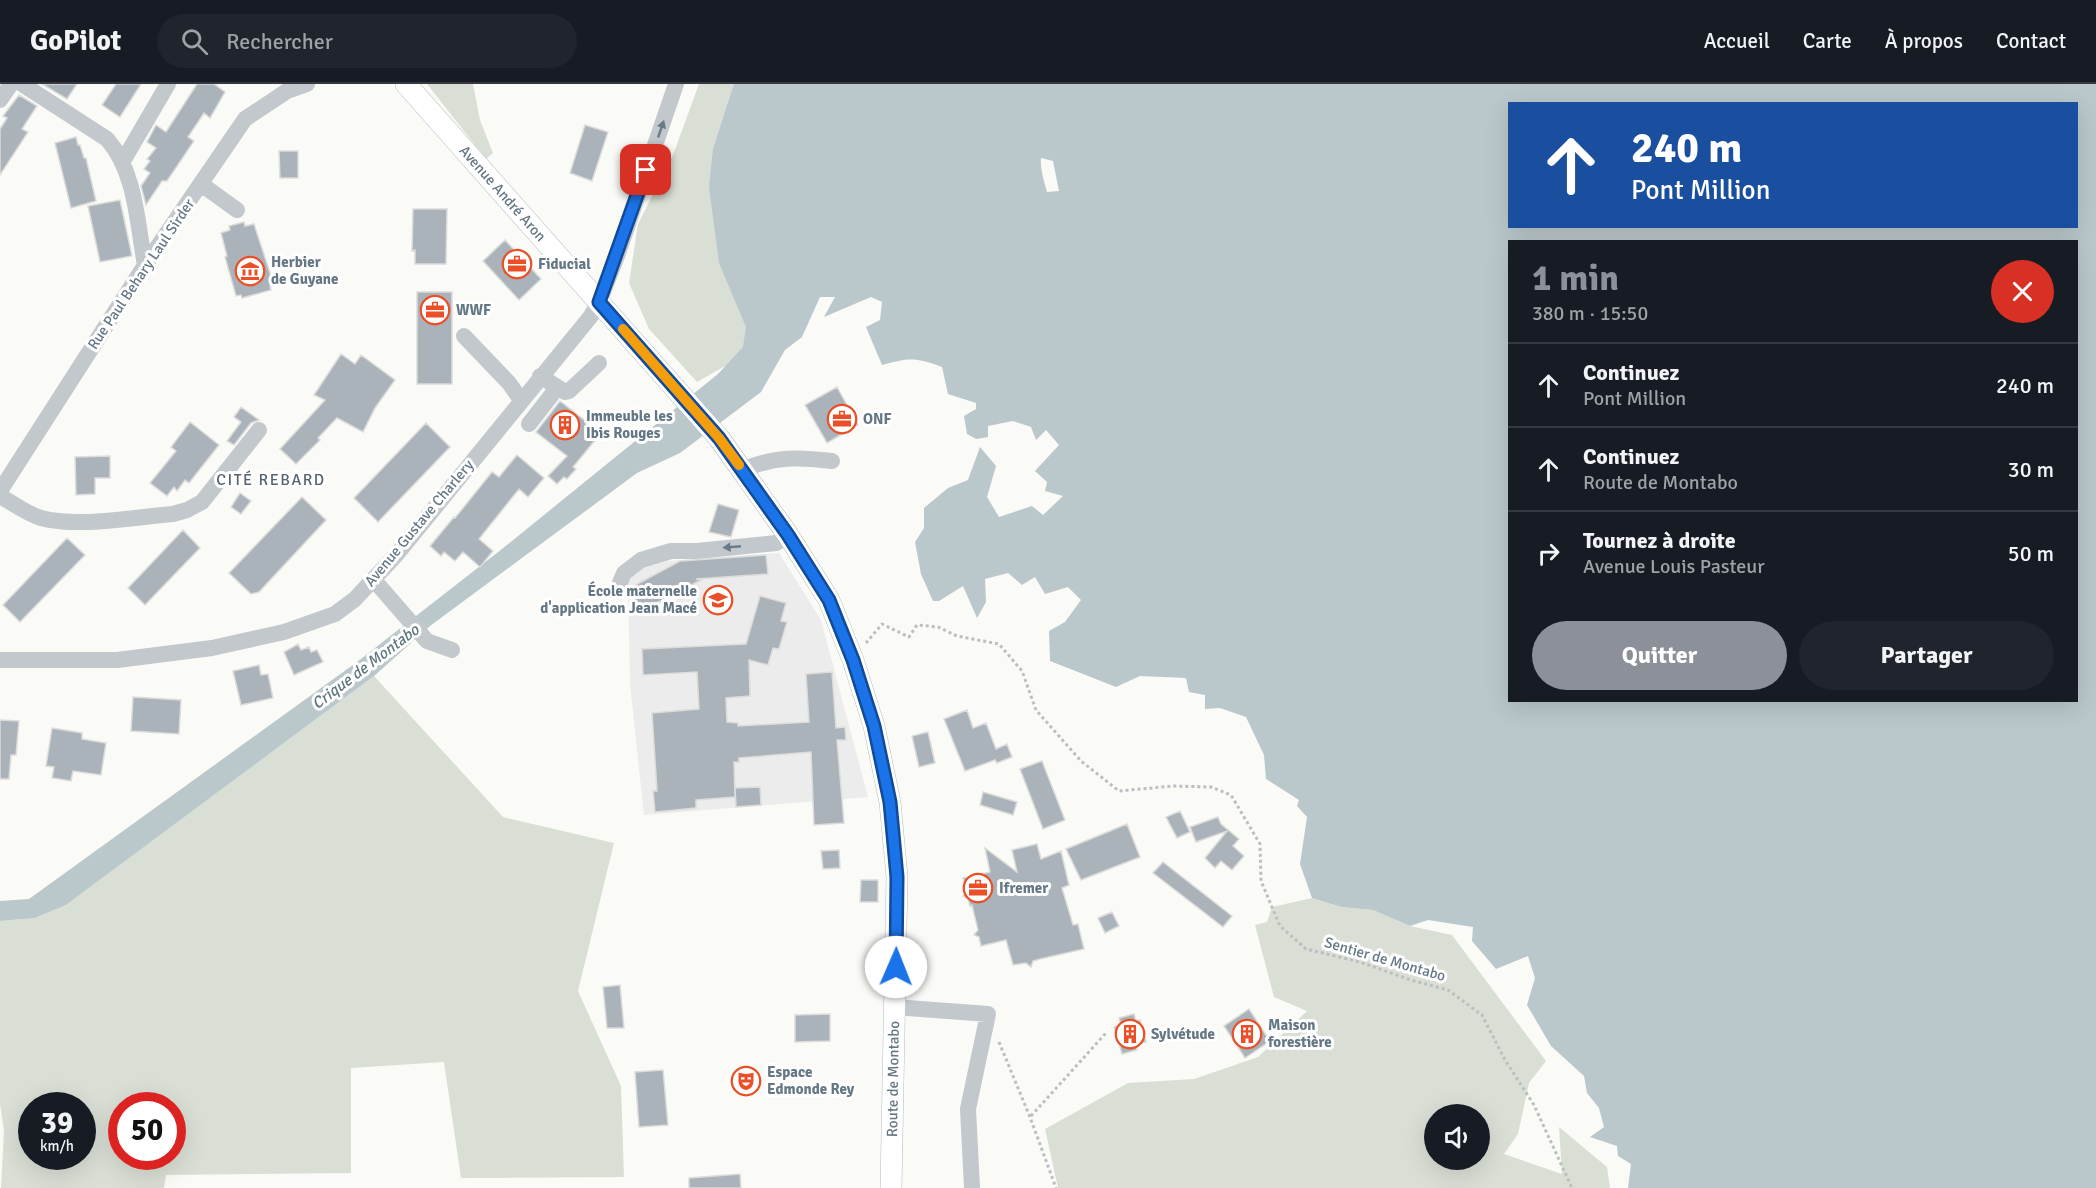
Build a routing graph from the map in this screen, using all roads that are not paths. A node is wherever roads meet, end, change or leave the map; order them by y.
1 (11, 84) edge
2 (22, 84) edge
3 (168, 84) edge
4 (307, 84) edge
5 (406, 84) edge
6 (676, 84) edge
7 (0, 100) edge
8 (123, 161) junction
9 (201, 184) junction
10 (237, 210) dead end
11 (145, 265) junction
12 (599, 302) junction
13 (464, 336) dead end
14 (599, 363) dead end
15 (540, 376) junction
16 (556, 388) junction
17 (521, 400) junction
18 (529, 424) dead end
19 (260, 430) dead end
20 (832, 461) dead end
21 (742, 470) junction
22 (0, 491) edge
23 (0, 496) edge
24 (788, 535) junction
25 (374, 580) junction
26 (619, 585) dead end
27 (452, 650) dead end
28 (0, 660) edge
29 (894, 1006) junction
30 (891, 1188) edge
31 (972, 1188) edge

1 - 7 street
2 - 8 street
3 - 8 street
4 - 9 street, Rue Paul Behary Laul Sirder
5 - 12 main road, Avenue André Aron
12 -> 6 street, Avenue Gustave Charlery
8 - 11 street
9 - 10 street
9 - 11 street, Rue Paul Behary Laul Sirder
11 - 22 street, Rue Paul Behary Laul Sirder
12 - 15 street, Avenue Gustave Charlery
12 - 21 main road, Route de Montabo
13 - 17 street
14 - 16 street
15 - 16 street
15 - 17 street, Avenue Gustave Charlery
16 - 18 street
17 - 25 street, Avenue Gustave Charlery
19 - 23 street
20 - 21 street
21 - 24 main road, Route de Montabo
24 -> 26 street
24 - 29 main road, Route de Montabo
25 - 27 street
25 - 28 street, Avenue Gustave Charlery
29 - 30 main road, Route de Montabo
29 - 31 street

